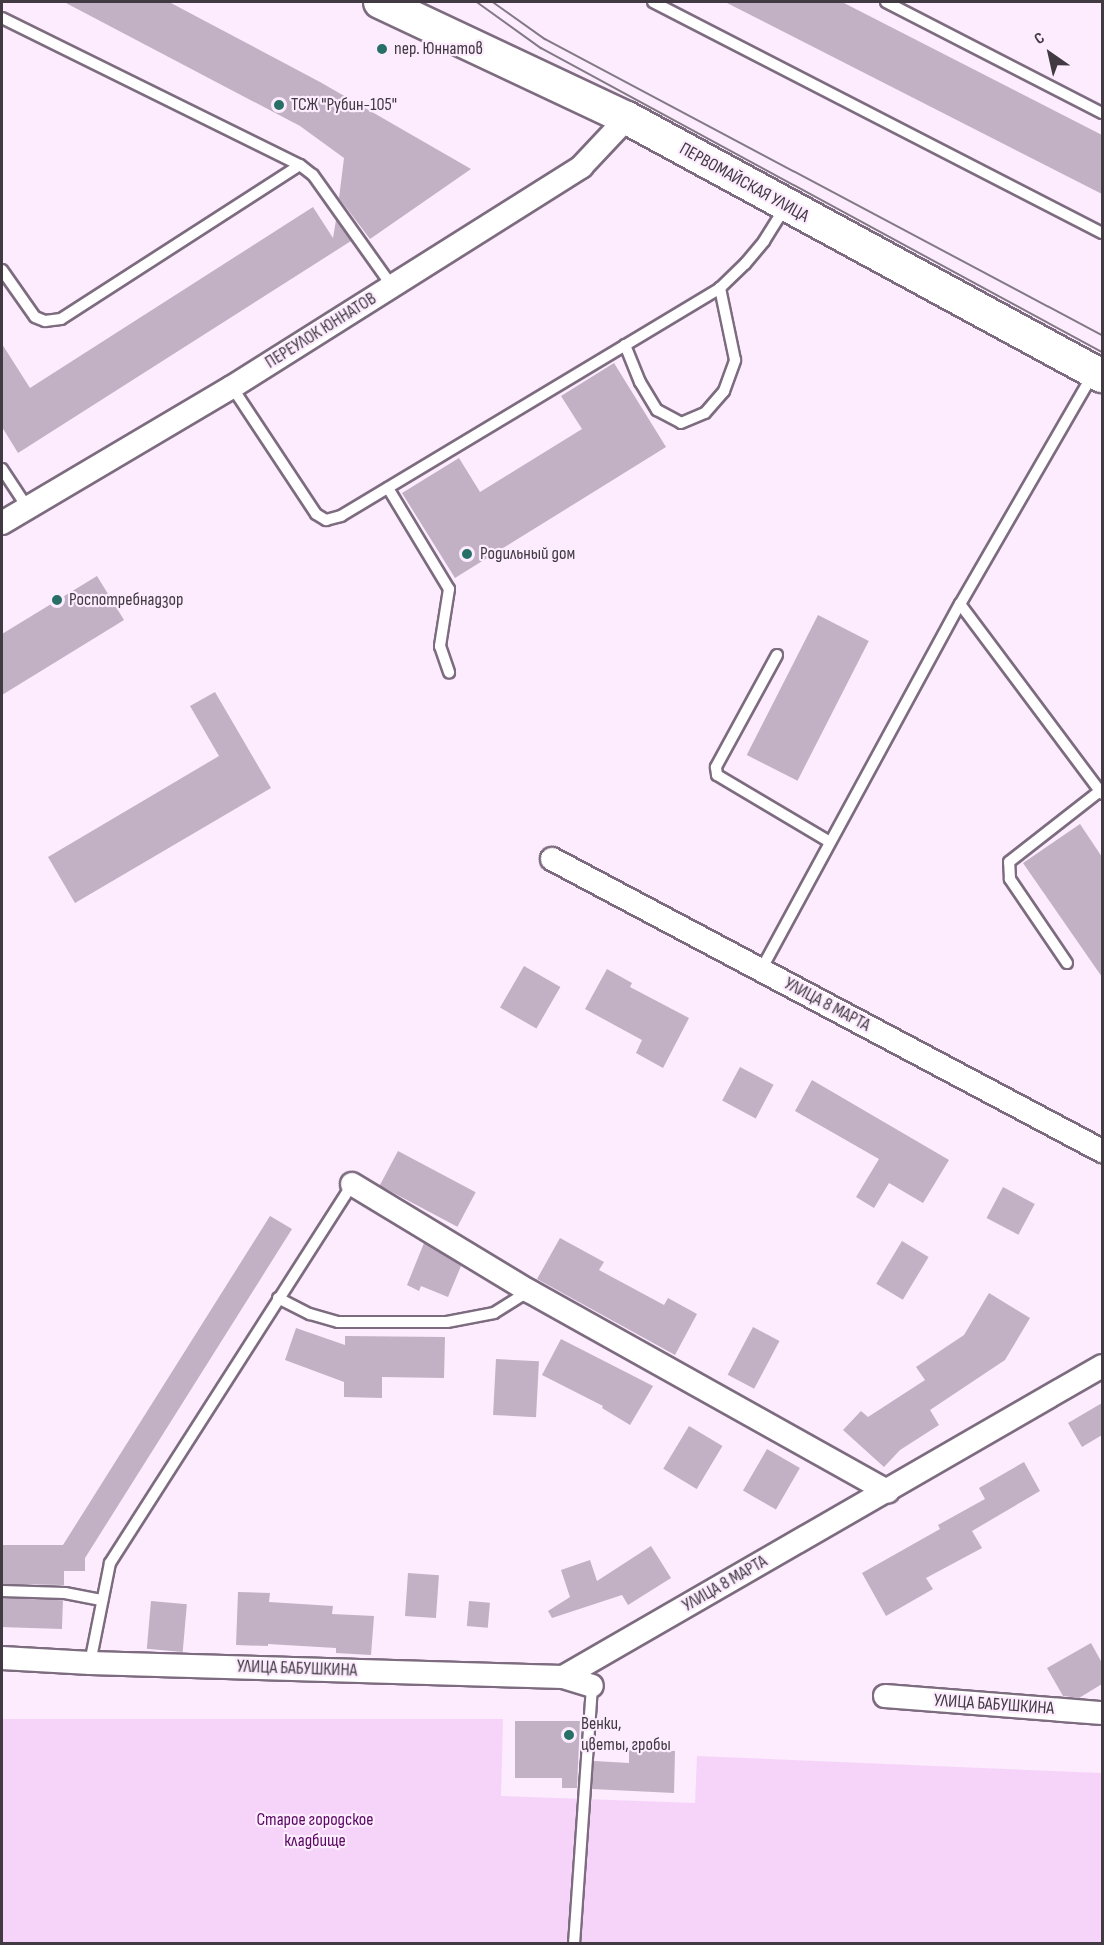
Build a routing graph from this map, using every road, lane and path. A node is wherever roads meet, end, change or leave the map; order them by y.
1 (380, 2) edge
2 (653, 2) edge
3 (886, 2) edge
4 (2, 18) edge
5 (1102, 113) edge
6 (627, 118) junction
7 (300, 165) junction
8 (785, 206) junction
9 (1102, 233) edge
10 (2, 270) edge
11 (392, 285) junction
12 (720, 288) junction
13 (625, 345) junction
14 (1099, 374) edge
15 (232, 387) junction
16 (2, 469) edge
17 (388, 488) junction
18 (27, 507) junction
19 (2, 523) edge
20 (960, 604) junction
21 (777, 656) dead end
22 (449, 672) dead end
23 (1101, 793) edge
24 (830, 842) junction
25 (552, 859) dead end
26 (1067, 963) dead end
27 (761, 970) junction
28 (1102, 1151) edge
29 (352, 1184) joint
30 (529, 1291) junction
31 (278, 1298) junction
32 (1102, 1366) edge
33 (888, 1491) junction
34 (2, 1592) edge
35 (102, 1600) junction
36 (2, 1658) edge
37 (90, 1663) junction
38 (563, 1677) junction
39 (592, 1686) joint
40 (885, 1696) dead end
41 (1102, 1713) edge
42 (574, 1944) edge

1 - 6 main road, ПЕРВОМАЙСКАЯ УЛИЦА
2 - 9 lane
3 - 5 lane
4 - 7 lane
6 - 8 main road, ПЕРВОМАЙСКАЯ УЛИЦА
6 - 11 street, ПЕРЕУЛОК ЮННАТОВ
7 - 10 lane
7 - 11 lane
8 - 12 lane
8 - 14 main road, ПЕРВОМАЙСКАЯ УЛИЦА
11 - 15 street, ПЕРЕУЛОК ЮННАТОВ
12 - 13 lane
12 - 13 lane
13 - 17 lane
14 - 20 lane
15 - 17 lane
15 - 18 street, ПЕРЕУЛОК ЮННАТОВ
16 - 18 lane
17 - 22 lane
18 - 19 street, ПЕРЕУЛОК ЮННАТОВ
20 - 23 lane
20 - 24 lane
21 - 24 lane
23 - 26 lane
24 - 27 lane
25 - 27 street, УЛИЦА 8 МАРТА
27 - 28 street, УЛИЦА 8 МАРТА
29 - 30 street
29 - 31 lane
30 - 31 lane
30 - 33 street
31 - 35 lane
32 - 33 street, УЛИЦА 8 МАРТА
33 - 38 street, УЛИЦА 8 МАРТА
34 - 35 lane
35 - 37 lane
36 - 37 street, УЛИЦА БАБУШКИНА
37 - 38 street, УЛИЦА БАБУШКИНА
38 - 39 street, УЛИЦА БАБУШКИНА
39 - 42 lane
40 - 41 street, УЛИЦА БАБУШКИНА

